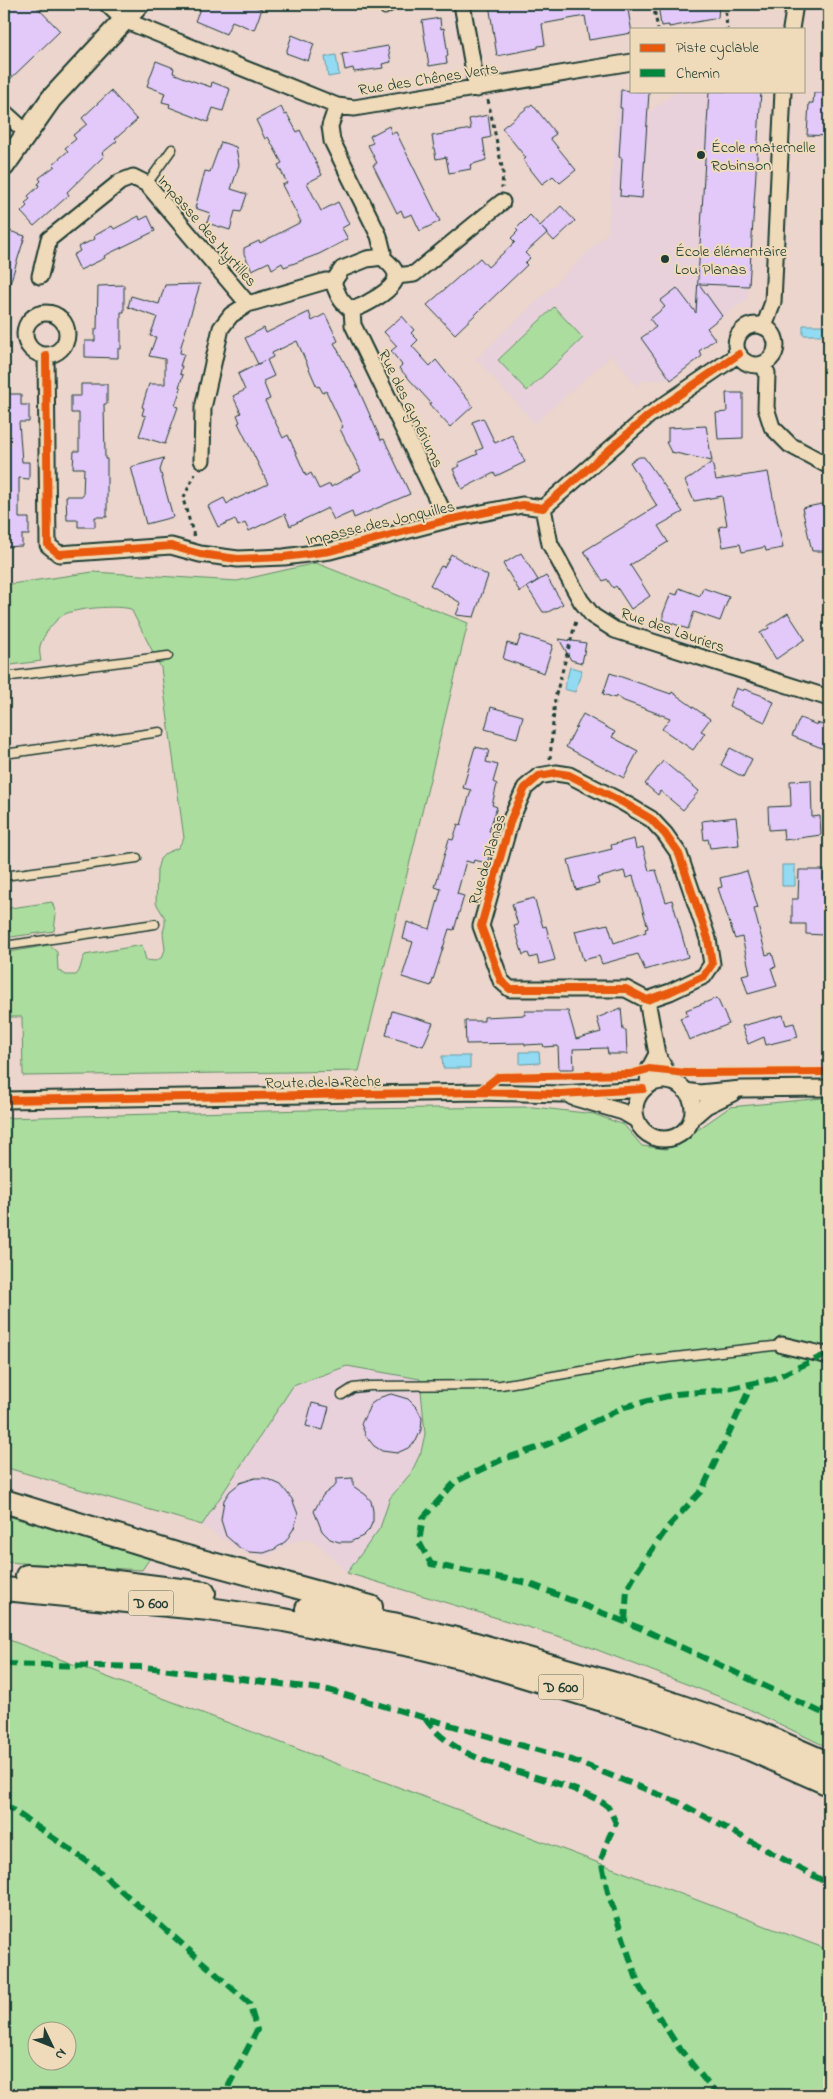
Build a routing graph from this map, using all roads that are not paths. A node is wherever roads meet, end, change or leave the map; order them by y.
1 (107, 4) edge
2 (139, 4) edge
3 (396, 4) edge
4 (462, 4) edge
5 (795, 4) edge
6 (385, 10) dead end
7 (124, 20) junction
8 (791, 28) edge
9 (630, 62) edge
10 (482, 88) junction
11 (783, 92) edge
12 (337, 106) junction
13 (4, 112) edge
14 (26, 132) junction
15 (172, 149) dead end
16 (4, 166) edge
17 (147, 184) junction
18 (502, 202) road end
19 (382, 257) junction
20 (40, 276) dead end
21 (396, 276) junction
22 (333, 282) junction
23 (248, 304) junction
24 (352, 310) junction
25 (764, 327) junction
26 (738, 354) junction
27 (46, 355) dead end
28 (762, 364) junction
29 (202, 460) road end
30 (829, 466) edge
31 (543, 508) junction
32 (446, 520) junction
33 (168, 656) dead end
34 (4, 677) edge
35 (829, 698) edge
36 (160, 732) dead end
37 (4, 754) edge
38 (137, 858) dead end
39 (4, 876) edge
40 (155, 924) dead end
41 (4, 946) edge
42 (648, 1000) junction
43 (657, 1054) junction
44 (679, 1086) junction
45 (646, 1088) junction
46 (829, 1088) edge
47 (741, 1089) junction
48 (561, 1094) junction
49 (4, 1100) edge
50 (692, 1118) junction
51 (635, 1119) junction
52 (782, 1345) joint
53 (829, 1353) edge
54 (342, 1395) dead end
55 (4, 1501) edge
56 (7, 1586) edge
57 (472, 1644) junction
58 (829, 1764) edge
59 (829, 1784) edge

1 - 7 street
2 - 7 main road
3 - 6 lane
4 - 10 street
5 - 8 street
7 - 12 street, Rue des Chênes Verts
7 - 14 main road
9 - 10 street, Rue des Chênes Verts
10 - 12 street, Rue des Chênes Verts
11 - 25 street
12 - 19 street
13 - 14 street
14 - 16 main road
15 - 17 lane
17 - 20 street, Impasse des Myrtilles
17 - 23 street, Impasse des Myrtilles
18 - 21 street
19 - 21 street
19 - 22 street
21 - 24 street
22 - 23 street
22 - 24 street, Rue des Gynériums
23 - 29 street
24 - 32 street, Rue des Gynériums
25 - 26 street
25 - 28 street
26 - 28 street
26 - 31 street
27 - 32 street, Impasse des Jonquilles
28 - 30 street
31 - 32 street, Impasse des Jonquilles
31 - 35 street, Rue des Lauriers
33 - 34 lane
36 - 37 lane
38 - 39 lane
40 - 41 lane
42 - 42 street, Rue de Planas
42 - 43 street
43 - 44 street
43 - 45 street
44 - 45 street
44 - 47 street
44 - 50 street
45 - 48 street, Route de la Rèche
45 - 51 street
46 - 47 street
47 - 50 street
48 - 49 street, Route de la Rèche
48 - 51 street, Route de la Rèche
50 - 51 street
52 - 53 street
52 - 54 lane
55 - 57 main road
56 - 57 main road, D 600
56 - 59 main road, D 600
57 - 58 main road, D 600

